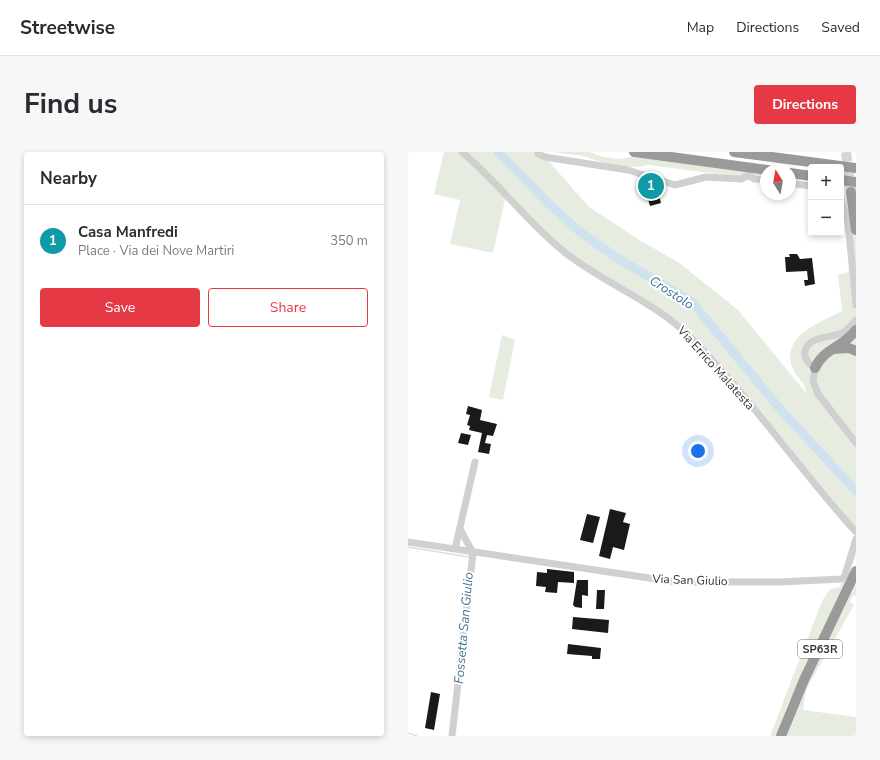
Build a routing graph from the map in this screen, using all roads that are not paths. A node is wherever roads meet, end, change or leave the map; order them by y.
1 (462, 152) edge
2 (634, 152) edge
3 (734, 152) edge
4 (538, 154) dead end
5 (856, 168) edge
6 (760, 169) edge
7 (796, 174) edge
8 (808, 176) edge
9 (760, 180) edge
10 (844, 181) edge
11 (796, 184) edge
12 (808, 186) edge
13 (854, 186) edge
14 (841, 200) edge
15 (856, 230) edge
16 (856, 305) edge
17 (856, 320) edge
18 (856, 330) edge
19 (831, 349) junction
20 (856, 351) edge
21 (815, 368) junction
22 (856, 442) edge
23 (475, 462) dead end
24 (460, 529) junction
25 (856, 532) edge
26 (856, 538) edge
27 (408, 542) edge
28 (455, 549) junction
29 (473, 553) junction
30 (856, 571) edge
31 (452, 736) edge
32 (781, 736) edge

1 - 25 street, Via Errico Malatesta
2 - 6 highway
3 - 5 highway
4 - 9 street
7 - 8 highway
10 - 13 highway
11 - 12 street
13 - 15 highway
14 - 16 street
17 - 21 street
18 - 19 highway
19 - 20 highway
19 - 21 highway
21 - 22 street
23 - 24 street
24 - 28 street
24 - 29 street
26 - 29 street, Via San Giulio
27 - 28 street, Via San Giulio
28 - 29 street, Via San Giulio
29 - 31 street
30 - 32 highway, SP63R

